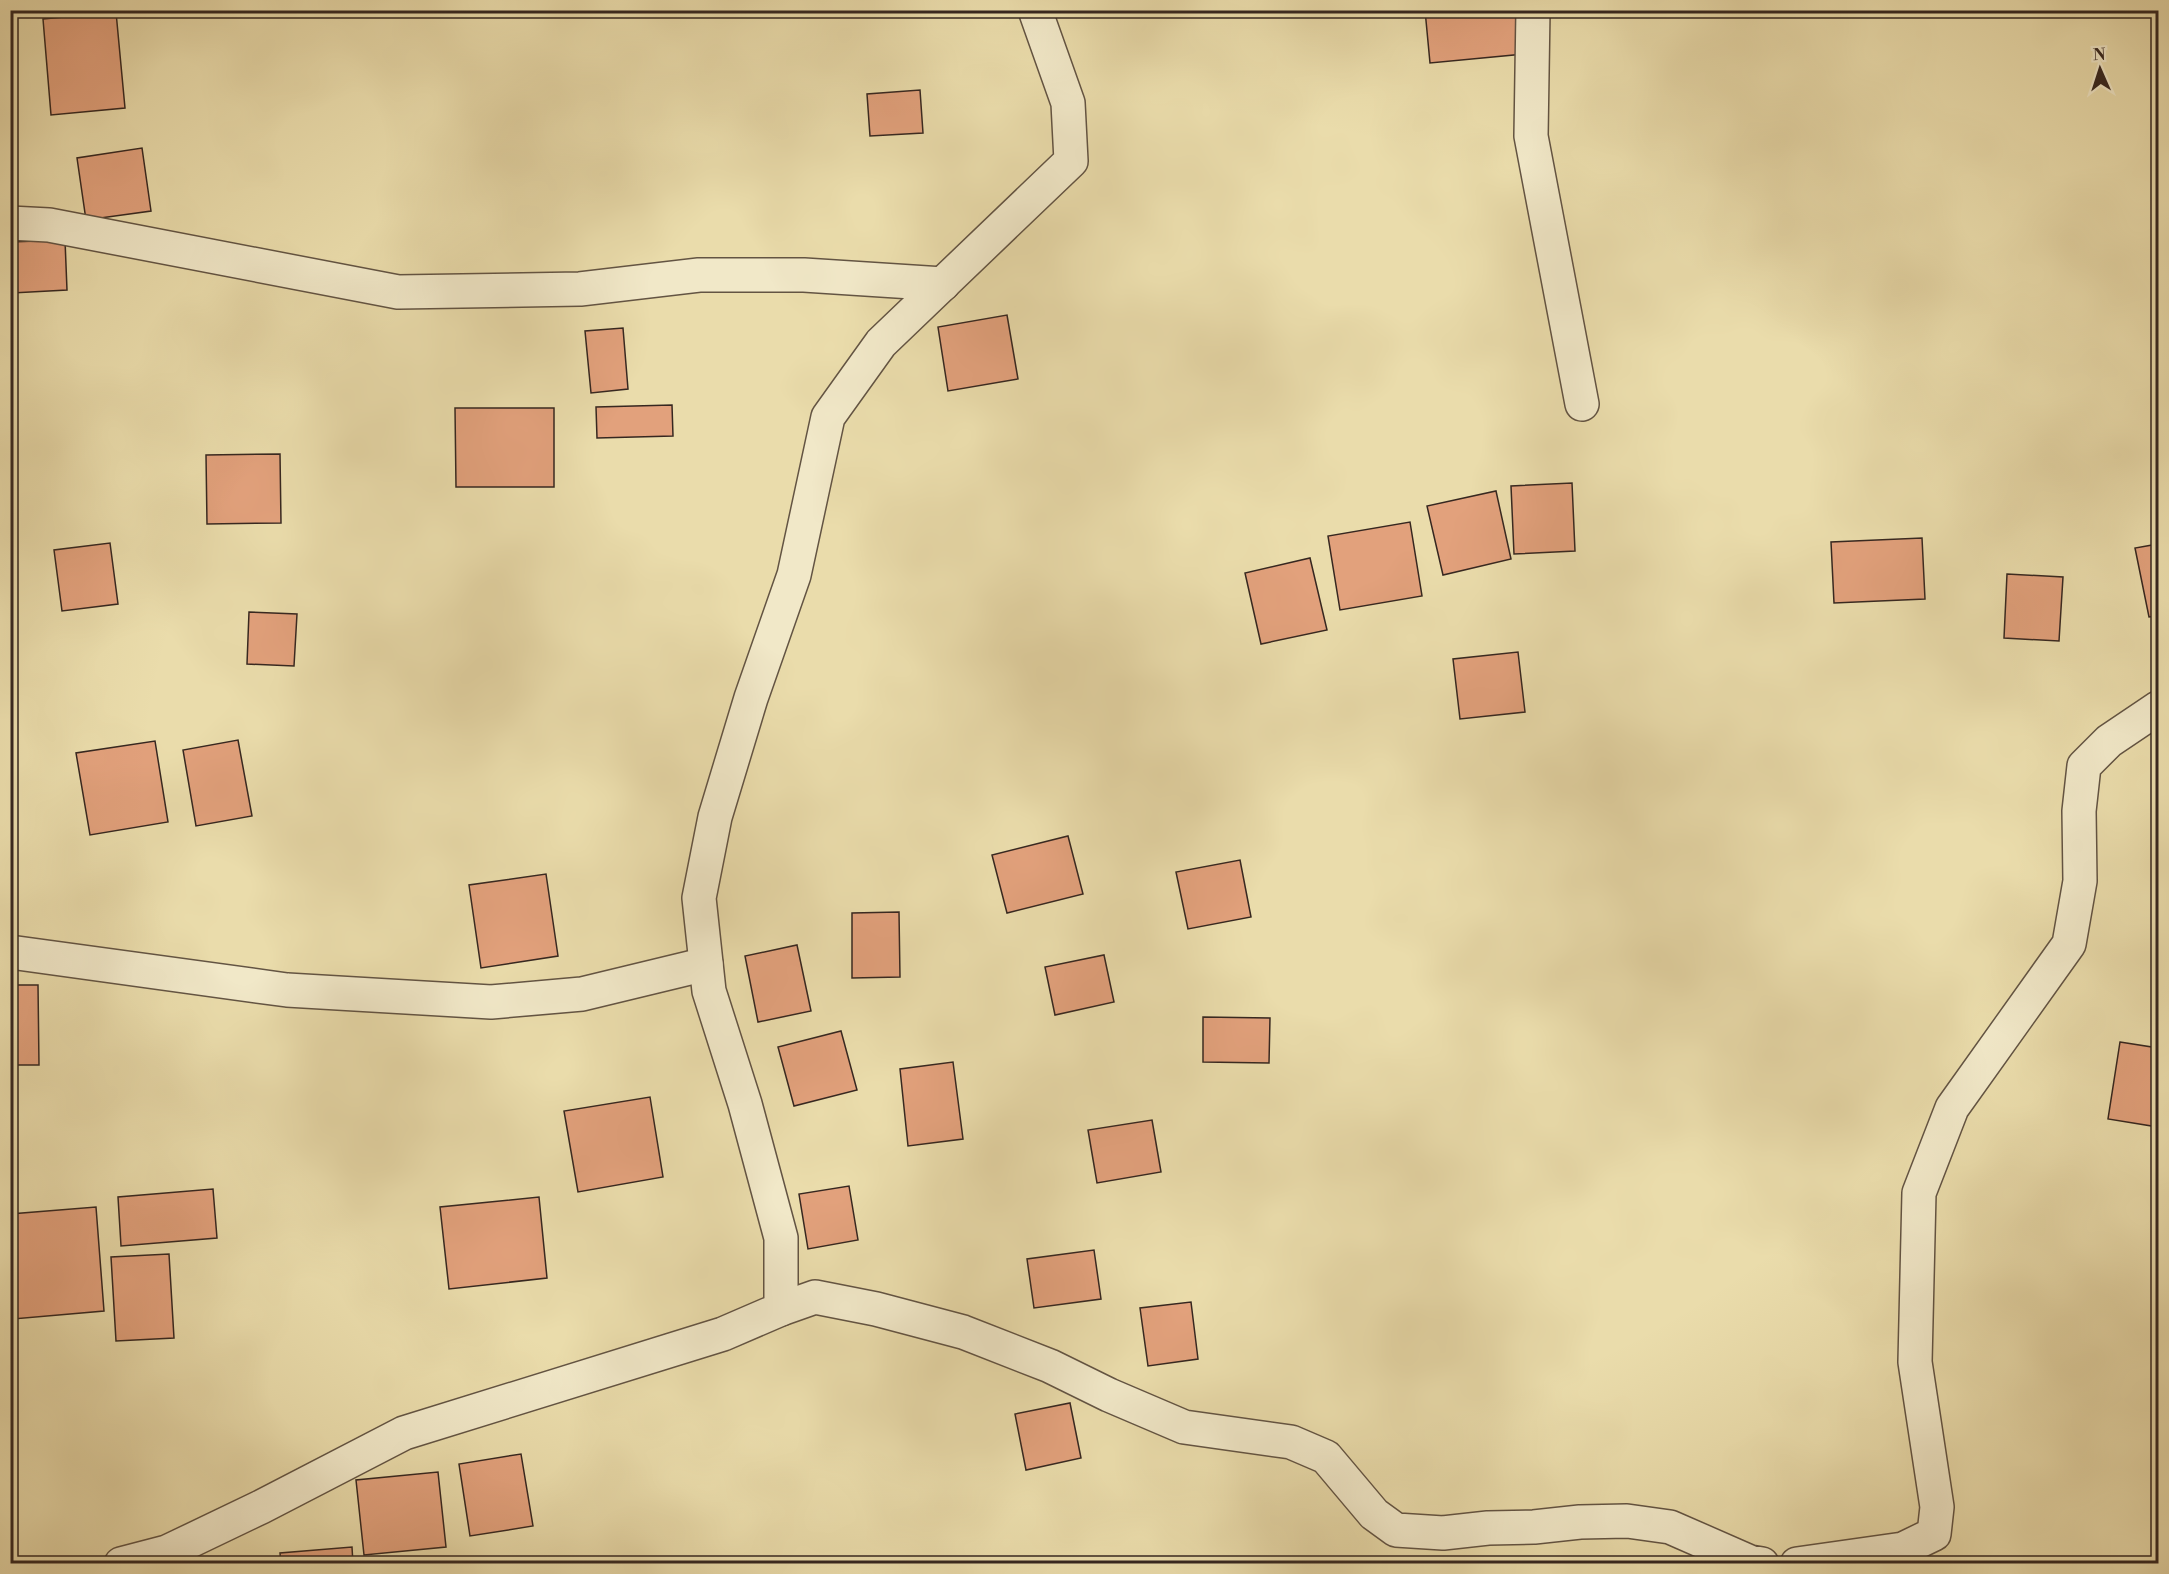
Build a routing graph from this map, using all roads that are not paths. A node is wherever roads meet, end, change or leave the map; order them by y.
1 (1035, 10) edge
2 (1533, 10) edge
3 (10, 223) edge
4 (943, 284) junction
5 (1582, 404) dead end
6 (2158, 708) edge
7 (10, 952) edge
8 (706, 964) junction
9 (781, 1309) junction
10 (121, 1563) edge
11 (1762, 1563) edge
12 (1797, 1563) edge

1 - 4 street
2 - 5 street
3 - 4 street
4 - 8 street
6 - 12 street
7 - 8 street
8 - 9 street
9 - 10 street
9 - 11 street

